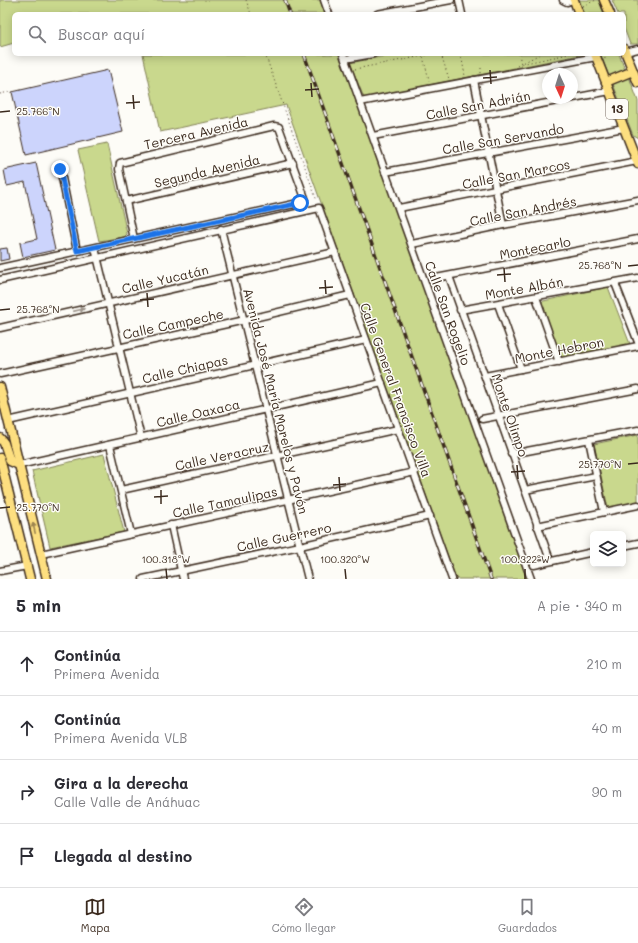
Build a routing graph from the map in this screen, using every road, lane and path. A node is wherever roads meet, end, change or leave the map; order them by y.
1 (246, 0) edge
2 (324, 0) edge
3 (451, 0) edge
4 (459, 0) edge
5 (563, 0) edge
6 (573, 0) edge
7 (597, 0) edge
8 (604, 0) edge
9 (250, 12) edge
10 (328, 12) edge
11 (388, 12) edge
12 (462, 12) edge
13 (579, 12) edge
14 (609, 12) edge
15 (638, 49) edge
16 (626, 50) edge
17 (626, 53) edge
18 (266, 56) edge
19 (423, 56) joint
20 (442, 56) edge
21 (461, 56) edge
22 (520, 56) edge
23 (536, 56) edge
24 (560, 56) edge
25 (590, 56) edge
26 (595, 56) edge
27 (604, 56) edge
28 (344, 57) edge
29 (606, 62) dead end
30 (522, 64) junction
31 (481, 68) dead end
32 (353, 70) dead end
33 (633, 71) junction
34 (481, 76) dead end
35 (466, 79) dead end
36 (474, 80) junction
37 (450, 82) dead end
38 (606, 82) junction
39 (638, 83) edge
40 (430, 85) dead end
41 (610, 91) junction
42 (9, 92) dead end
43 (0, 94) edge
44 (360, 102) junction
45 (481, 115) junction
46 (624, 128) junction
47 (373, 136) junction
48 (489, 153) junction
49 (293, 163) junction
50 (637, 163) edge
51 (62, 165) dead end
52 (386, 172) junction
53 (496, 190) junction
54 (638, 200) edge
55 (126, 201) junction
56 (319, 208) junction
57 (399, 208) junction
58 (503, 225) junction
59 (222, 229) junction
60 (134, 239) junction
61 (638, 240) edge
62 (412, 244) junction
63 (95, 248) junction
64 (77, 251) junction
65 (335, 252) junction
66 (97, 258) junction
67 (0, 268) edge
68 (233, 274) junction
69 (449, 276) junction
70 (436, 278) dead end
71 (638, 278) edge
72 (0, 280) edge
73 (615, 283) junction
74 (350, 295) junction
75 (536, 297) junction
76 (109, 303) junction
77 (498, 304) junction
78 (460, 310) junction
79 (245, 320) junction
80 (0, 328) edge
81 (366, 340) junction
82 (638, 342) edge
83 (638, 346) edge
84 (120, 347) junction
85 (559, 362) junction
86 (256, 364) junction
87 (522, 369) junction
88 (0, 374) edge
89 (485, 376) junction
90 (382, 383) junction
91 (0, 387) edge
92 (638, 389) edge
93 (130, 392) junction
94 (267, 409) junction
95 (498, 416) junction
96 (482, 419) dead end
97 (8, 421) junction
98 (398, 429) junction
99 (638, 430) edge
100 (0, 438) edge
101 (141, 438) junction
102 (589, 440) junction
103 (110, 445) junction
104 (511, 454) junction
105 (278, 455) junction
106 (0, 458) edge
107 (19, 465) junction
108 (414, 472) junction
109 (596, 476) junction
110 (121, 490) junction
111 (525, 490) junction
112 (288, 500) junction
113 (638, 505) edge
114 (604, 512) junction
115 (430, 516) junction
116 (171, 525) junction
117 (537, 526) junction
118 (131, 534) junction
119 (638, 543) edge
120 (626, 545) edge
121 (300, 546) junction
122 (590, 553) edge
123 (41, 554) junction
124 (550, 560) junction
125 (534, 565) dead end
126 (27, 566) junction
127 (181, 570) junction
128 (0, 571) edge
129 (30, 579) edge
130 (47, 579) edge
131 (143, 579) edge
132 (183, 579) edge
133 (308, 579) edge
134 (452, 579) edge
135 (531, 579) edge

1 - 9 path
2 - 10 street
3 - 11 street
4 - 12 street
5 - 6 street
6 - 13 main road
7 - 13 path
8 - 14 main road
15 - 16 street
17 - 33 main road, 13
18 - 56 path
19 - 32 path
19 - 40 path
20 - 37 path
21 - 35 path
22 - 30 path
23 - 30 path
24 - 30 path
25 - 36 street
26 - 38 main road, 13
27 - 29 path
28 - 44 street, Calle San Rogelio
31 - 34 path
33 - 38 main road
33 - 39 main road, 13
36 - 44 street
36 - 45 street
38 - 41 main road, 13
41 - 45 street, Calle San Adrián
41 - 46 main road, 13
42 - 43 path
44 - 47 street, Calle San Rogelio
45 - 47 street, Calle San Adrián
45 - 48 street
46 - 48 street, Calle San Servando
46 - 50 main road, 13
47 - 52 street, Calle San Rogelio
48 - 52 street, Calle San Servando
48 - 53 street
49 - 55 street, Segunda Avenida
49 - 55 street, Tercera Avenida
49 - 60 street
50 - 53 street, Calle San Marcos
51 - 64 street
52 - 57 street, Calle San Rogelio
53 - 57 street, Calle San Marcos
53 - 58 street
54 - 58 street, Calle San Andrés
55 - 60 street
56 - 59 street
56 - 65 street, Calle General Francisco Villa
57 - 62 street, Calle San Rogelio
58 - 62 street, Calle San Andrés
59 - 66 street
59 - 68 street, Avenida José María Morelos y Pavón
60 - 63 street
61 - 69 street, Montecarlo
62 - 135 street, Calle San Rogelio
63 - 64 street
63 - 66 street
64 - 67 street
65 - 68 street, Calle Yucatán
65 - 74 street, Calle General Francisco Villa
66 - 72 street
66 - 76 street
68 - 76 street, Calle Yucatán
68 - 79 street, Avenida José María Morelos y Pavón
69 - 70 street, Montecarlo
69 - 78 street, Monte Olimpo
71 - 73 street, Monte Albán
73 - 75 street, Monte Albán
73 - 82 street
74 - 79 street, Calle Campeche
74 - 81 street, Calle General Francisco Villa
75 - 77 street, Monte Albán
75 - 85 street
80 -> 76 street, Calle Yucatán
76 - 84 street
77 - 78 street, Monte Albán
77 - 87 street
78 - 89 street, Monte Olimpo
79 - 84 street, Calle Campeche
79 - 86 street, Avenida José María Morelos y Pavón
81 - 86 street, Calle Chiapas
81 - 90 street, Calle General Francisco Villa
83 - 85 street, Monte Hebron
84 - 88 street, Calle Campeche
84 - 93 street
85 - 87 street, Monte Hebron
86 - 93 street, Calle Chiapas
86 - 94 street, Avenida José María Morelos y Pavón
87 - 89 street, Monte Hebron
89 - 95 street, Monte Olimpo
90 - 94 street, Calle Oaxaca
90 - 98 street, Calle General Francisco Villa
91 - 97 main road
92 - 95 street
93 - 97 street, Calle Chiapas
93 - 101 street
94 - 101 street, Calle Oaxaca
94 - 105 street, Avenida José María Morelos y Pavón
95 - 96 street
95 - 104 street, Monte Olimpo
97 - 107 main road
98 - 105 street, Calle Veracruz
98 - 108 street, Calle General Francisco Villa
99 - 102 street
100 - 107 main road
101 - 103 street, Calle Oaxaca
102 - 104 street
102 - 109 street
103 - 107 street, Calle Oaxaca
103 - 110 street
104 - 111 street, Monte Olimpo
105 - 110 street, Calle Veracruz
105 - 112 street, Avenida José María Morelos y Pavón
106 - 126 main road
123 -> 107 main road
108 - 112 street, Calle Tamaulipas
108 - 115 street, Calle General Francisco Villa
109 - 111 street
109 - 114 street
110 - 118 street
111 - 117 street, Monte Olimpo
112 - 116 street, Calle Tamaulipas
112 - 121 street, Avenida José María Morelos y Pavón
113 - 114 street
114 - 117 street
115 - 121 street, Calle Guerrero
115 - 134 street, Calle General Francisco Villa
116 - 118 street, Calle Tamaulipas
116 - 127 street
117 - 124 street, Monte Olimpo
118 - 123 street, Calle Tamaulipas
119 - 120 street
121 - 127 street, Calle Guerrero
121 - 133 street, Avenida José María Morelos y Pavón
122 - 124 street
123 - 130 main road
124 - 125 street
126 - 128 street
126 - 129 main road
127 - 131 street, Calle Guerrero
127 - 132 street

